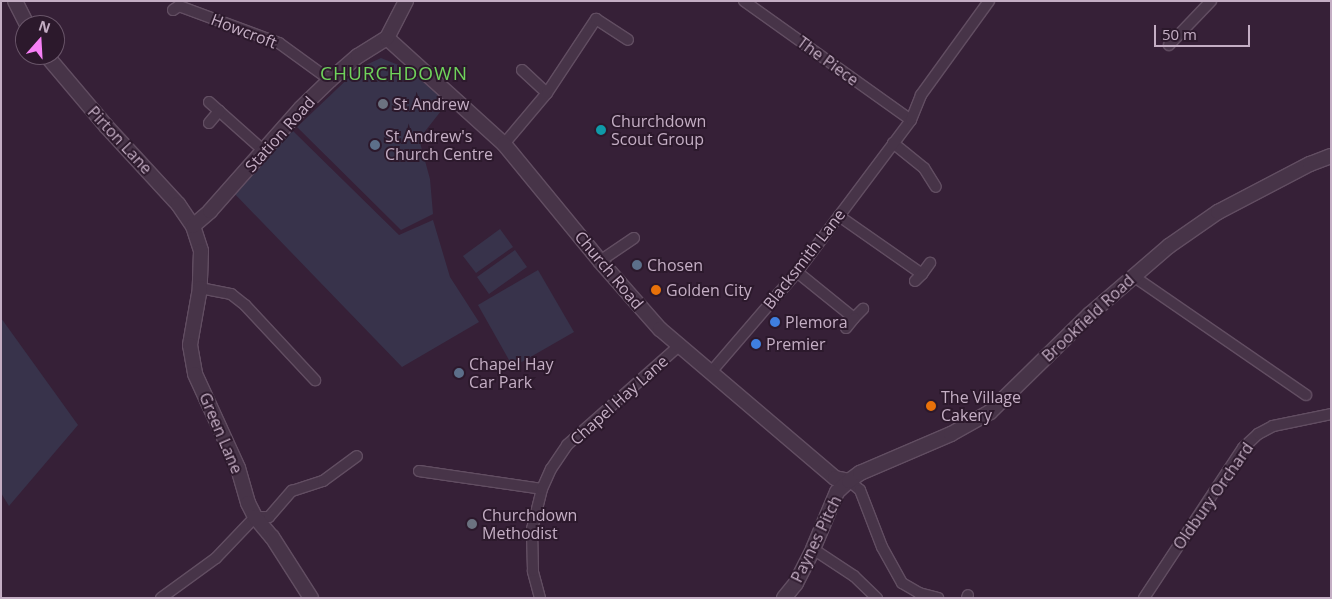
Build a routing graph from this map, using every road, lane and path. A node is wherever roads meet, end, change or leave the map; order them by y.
1 (406, 1) edge
2 (744, 1) edge
3 (989, 1) edge
4 (1211, 1) edge
5 (17, 2) edge
6 (178, 6) edge
7 (23, 15) edge
8 (387, 38) junction
9 (628, 40) dead end
10 (1169, 45) dead end
11 (54, 65) edge
12 (522, 70) dead end
13 (330, 80) junction
14 (547, 93) junction
15 (209, 102) dead end
16 (219, 111) junction
17 (911, 120) junction
18 (209, 123) dead end
19 (893, 143) junction
20 (504, 144) junction
21 (264, 151) junction
22 (1331, 156) edge
23 (936, 187) dead end
24 (839, 216) junction
25 (193, 226) junction
26 (634, 238) dead end
27 (600, 261) junction
28 (930, 263) dead end
29 (798, 272) junction
30 (1132, 276) junction
31 (200, 288) junction
32 (862, 309) dead end
33 (854, 318) junction
34 (846, 328) dead end
35 (679, 346) junction
36 (711, 372) junction
37 (315, 380) dead end
38 (1306, 395) dead end
39 (1331, 414) edge
40 (357, 456) dead end
41 (418, 471) dead end
42 (849, 481) junction
43 (542, 489) junction
44 (255, 517) junction
45 (813, 549) junction
46 (161, 598) edge
47 (311, 598) edge
48 (540, 598) edge
49 (784, 598) edge
50 (877, 598) edge
51 (938, 598) edge
52 (1144, 598) edge

1 - 8 street
2 - 17 street, The Piece
3 - 17 street, Blacksmith Lane
4 - 10 street
5 - 7 street
6 - 13 street, Howcroft
8 - 13 street, Station Road
8 - 20 street, Church Road
9 - 14 street
11 - 25 street, Pirton Lane
12 - 14 street
13 - 21 street, Station Road
14 - 20 street
15 - 16 street
16 - 18 street
16 - 21 street
17 - 19 street, Blacksmith Lane
19 - 23 street
19 - 24 street, Blacksmith Lane
20 - 27 street, Church Road
21 - 25 street, Station Road
22 - 30 street, Brookfield Road
24 - 28 street
24 - 29 street, Blacksmith Lane
25 - 31 street, Green Lane
26 - 27 street
27 - 35 street, Church Road
29 - 33 street
29 - 36 street, Blacksmith Lane
30 - 38 street
30 - 42 street, Brookfield Road
31 - 37 street
31 - 44 street, Green Lane
32 - 33 street
33 - 34 street
35 - 36 street, Church Road
35 - 43 street, Chapel Hay Lane
36 - 42 street, Church Road
39 - 52 street, Oldbury Orchard
40 - 44 street
41 - 43 street
42 - 45 street, Paynes Pitch
42 - 51 street
43 - 48 street, Chapel Hay Lane
44 - 46 street
44 - 47 street, Green Lane
45 - 49 street, Paynes Pitch
45 - 50 street

